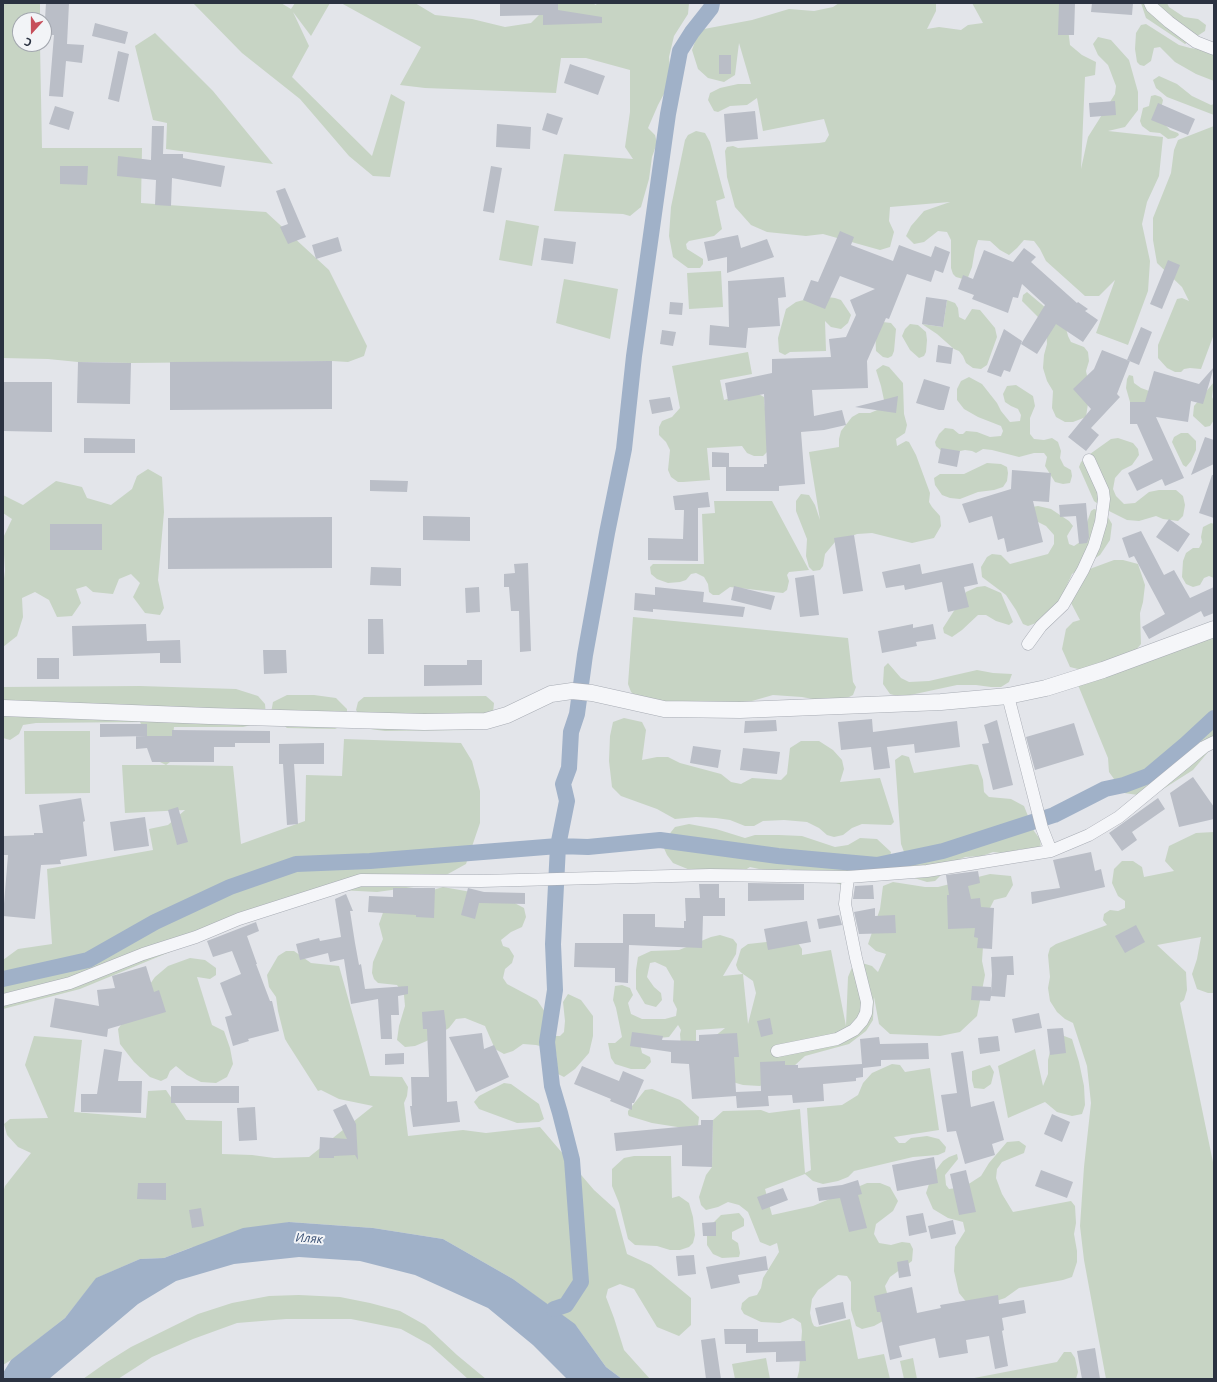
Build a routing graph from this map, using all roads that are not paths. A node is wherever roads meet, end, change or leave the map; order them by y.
1 (1150, 3) edge
2 (1214, 49) edge
3 (1089, 460) dead end
4 (1214, 630) edge
5 (1028, 644) dead end
6 (1008, 696) junction
7 (3, 708) edge
8 (1214, 742) edge
9 (1051, 851) junction
10 (848, 877) junction
11 (3, 1000) edge
12 (777, 1051) dead end

1 - 2 street
3 - 5 street
4 - 6 street
6 - 7 street
6 - 9 street
8 - 9 street
9 - 10 street
10 - 11 street
10 - 12 street

